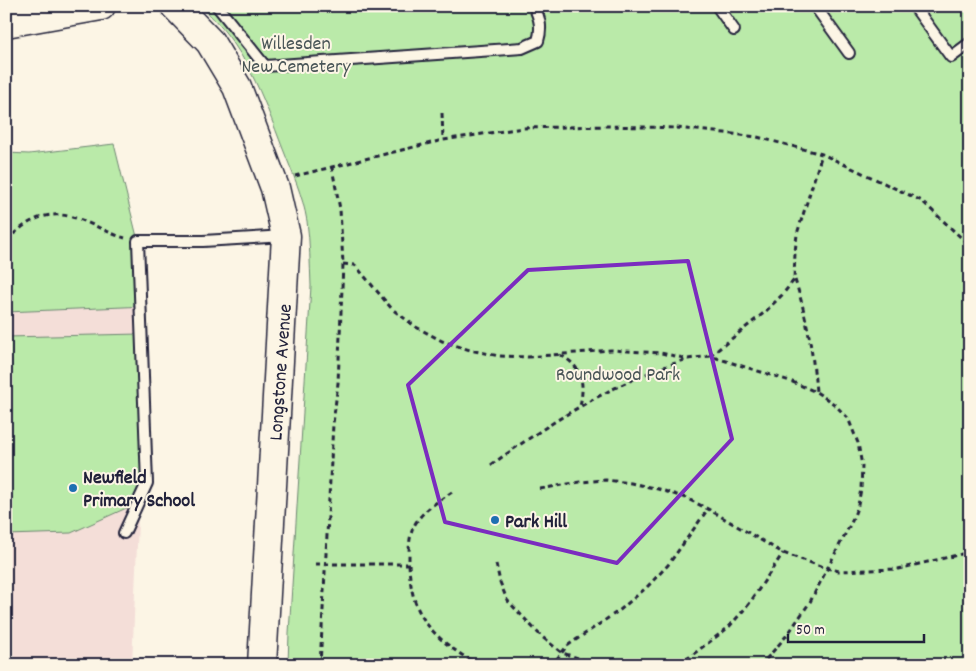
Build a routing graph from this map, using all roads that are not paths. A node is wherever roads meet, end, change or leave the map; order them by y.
1 (101, 6) edge
2 (175, 6) edge
3 (217, 6) edge
4 (534, 6) edge
5 (717, 6) edge
6 (815, 6) edge
7 (914, 6) edge
8 (6, 24) edge
9 (734, 30) dead end
10 (970, 43) edge
11 (849, 53) dead end
12 (286, 236) junction
13 (124, 533) dead end
14 (262, 665) edge

1 - 8 street
2 - 12 street, Longstone Avenue
3 - 4 lane
5 - 9 lane
6 - 11 lane
7 - 10 lane
12 - 13 lane
12 - 14 street, Longstone Avenue

